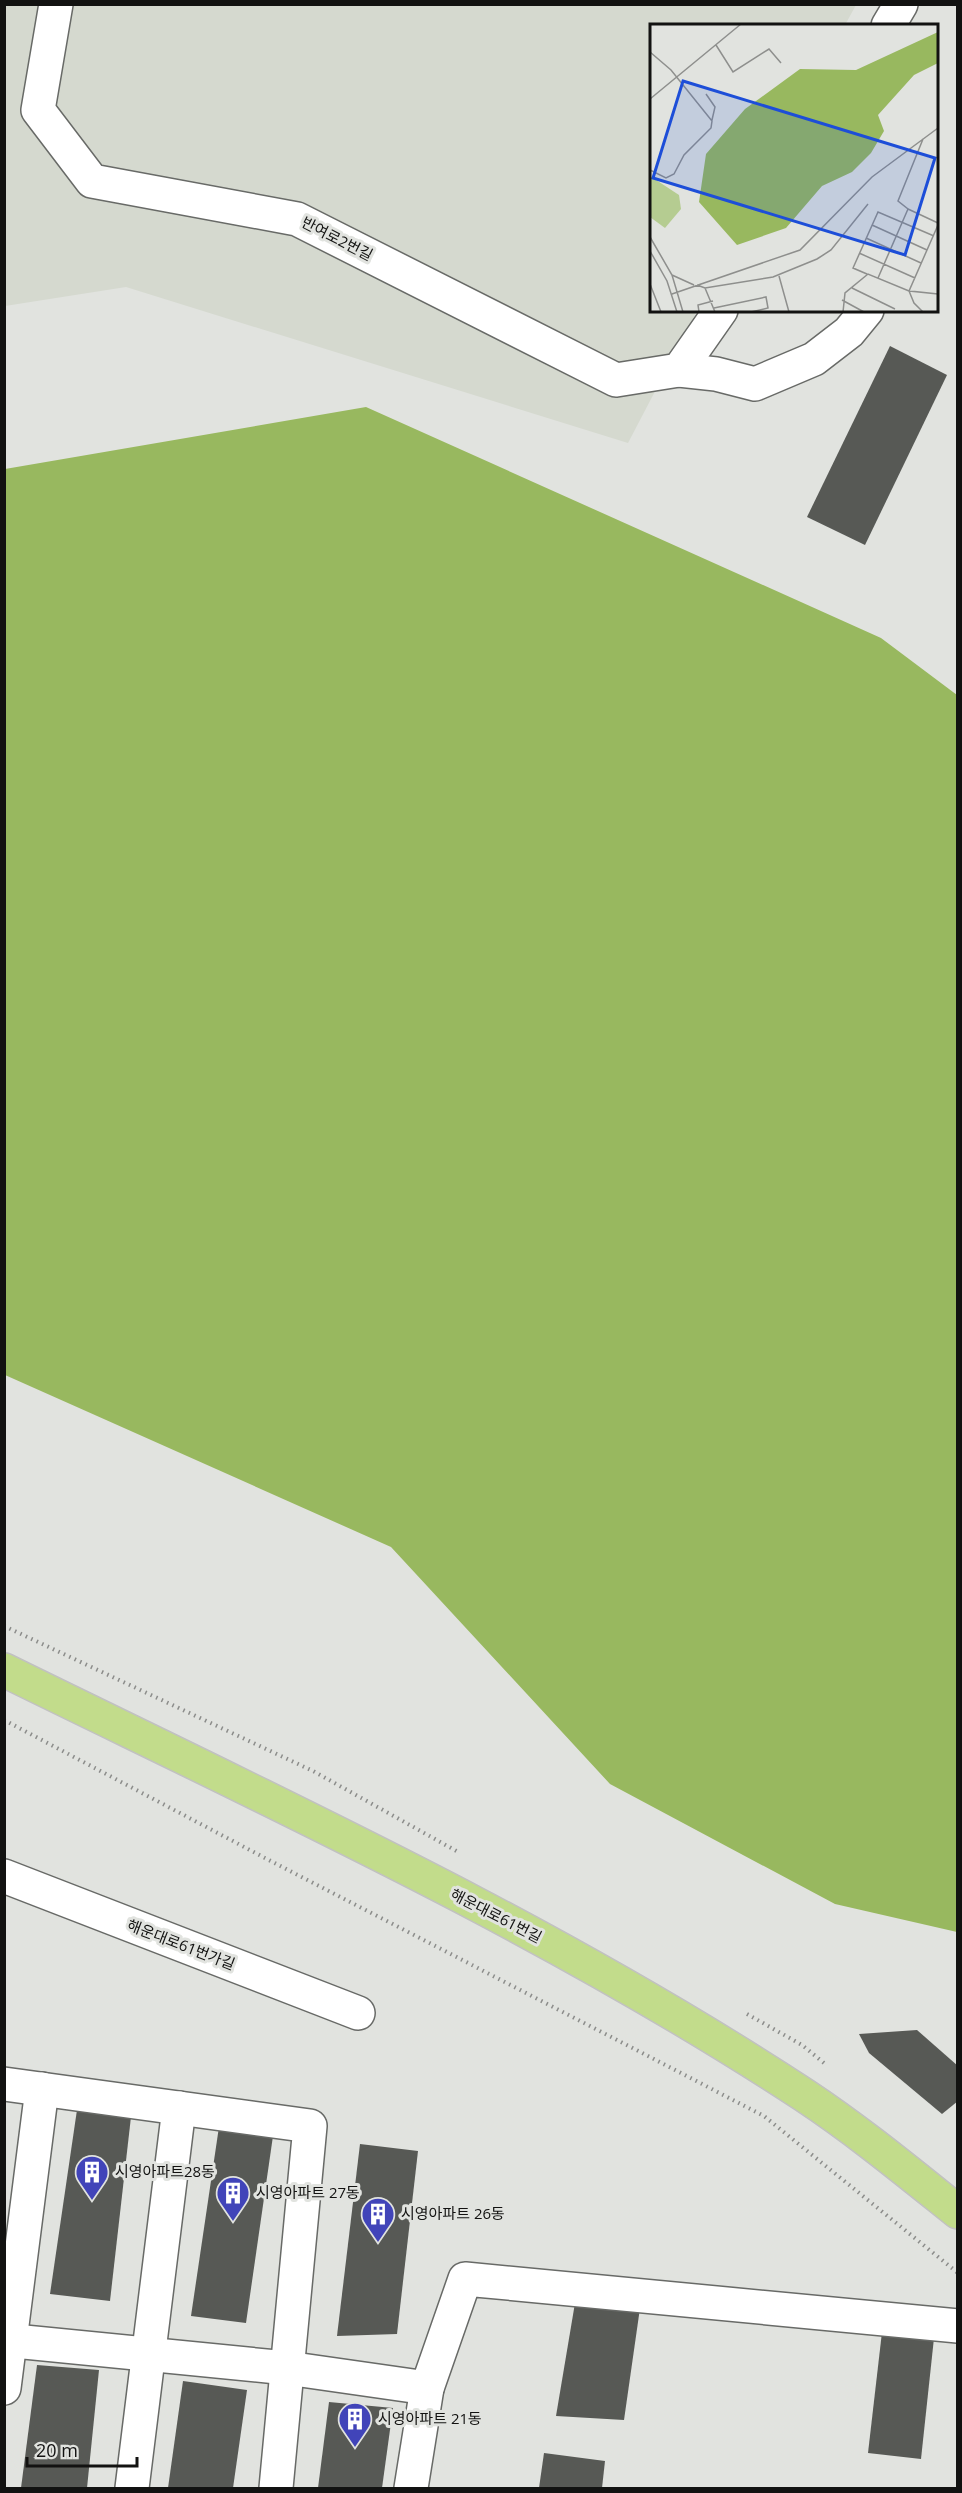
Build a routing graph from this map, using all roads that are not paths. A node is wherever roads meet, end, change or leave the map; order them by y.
1 (56, 4) edge
2 (901, 4) edge
3 (889, 24) edge
4 (720, 312) edge
5 (865, 312) edge
6 (679, 370) junction
7 (4, 1670) edge
8 (4, 1876) edge
9 (358, 2013) dead end
10 (4, 2084) edge
11 (42, 2089) junction
12 (179, 2108) junction
13 (957, 2212) edge
14 (957, 2326) edge
15 (8, 2340) edge
16 (148, 2354) junction
17 (287, 2368) junction
18 (4, 2388) edge
19 (427, 2388) junction
20 (132, 2488) edge
21 (276, 2488) edge
22 (411, 2488) edge

1 - 6 street, 반여로2번길
2 - 3 street
4 - 6 street
5 - 6 street, 반여로2번길
7 - 13 main road, 해운대로61번길
8 - 9 street, 해운대로61번가길
10 - 11 street
11 - 12 street
11 - 15 street
12 - 16 street
12 - 17 street
14 - 19 street
15 - 16 street
15 - 18 street
16 - 17 street
16 - 20 street
17 - 19 street
17 - 21 street
19 - 22 street

